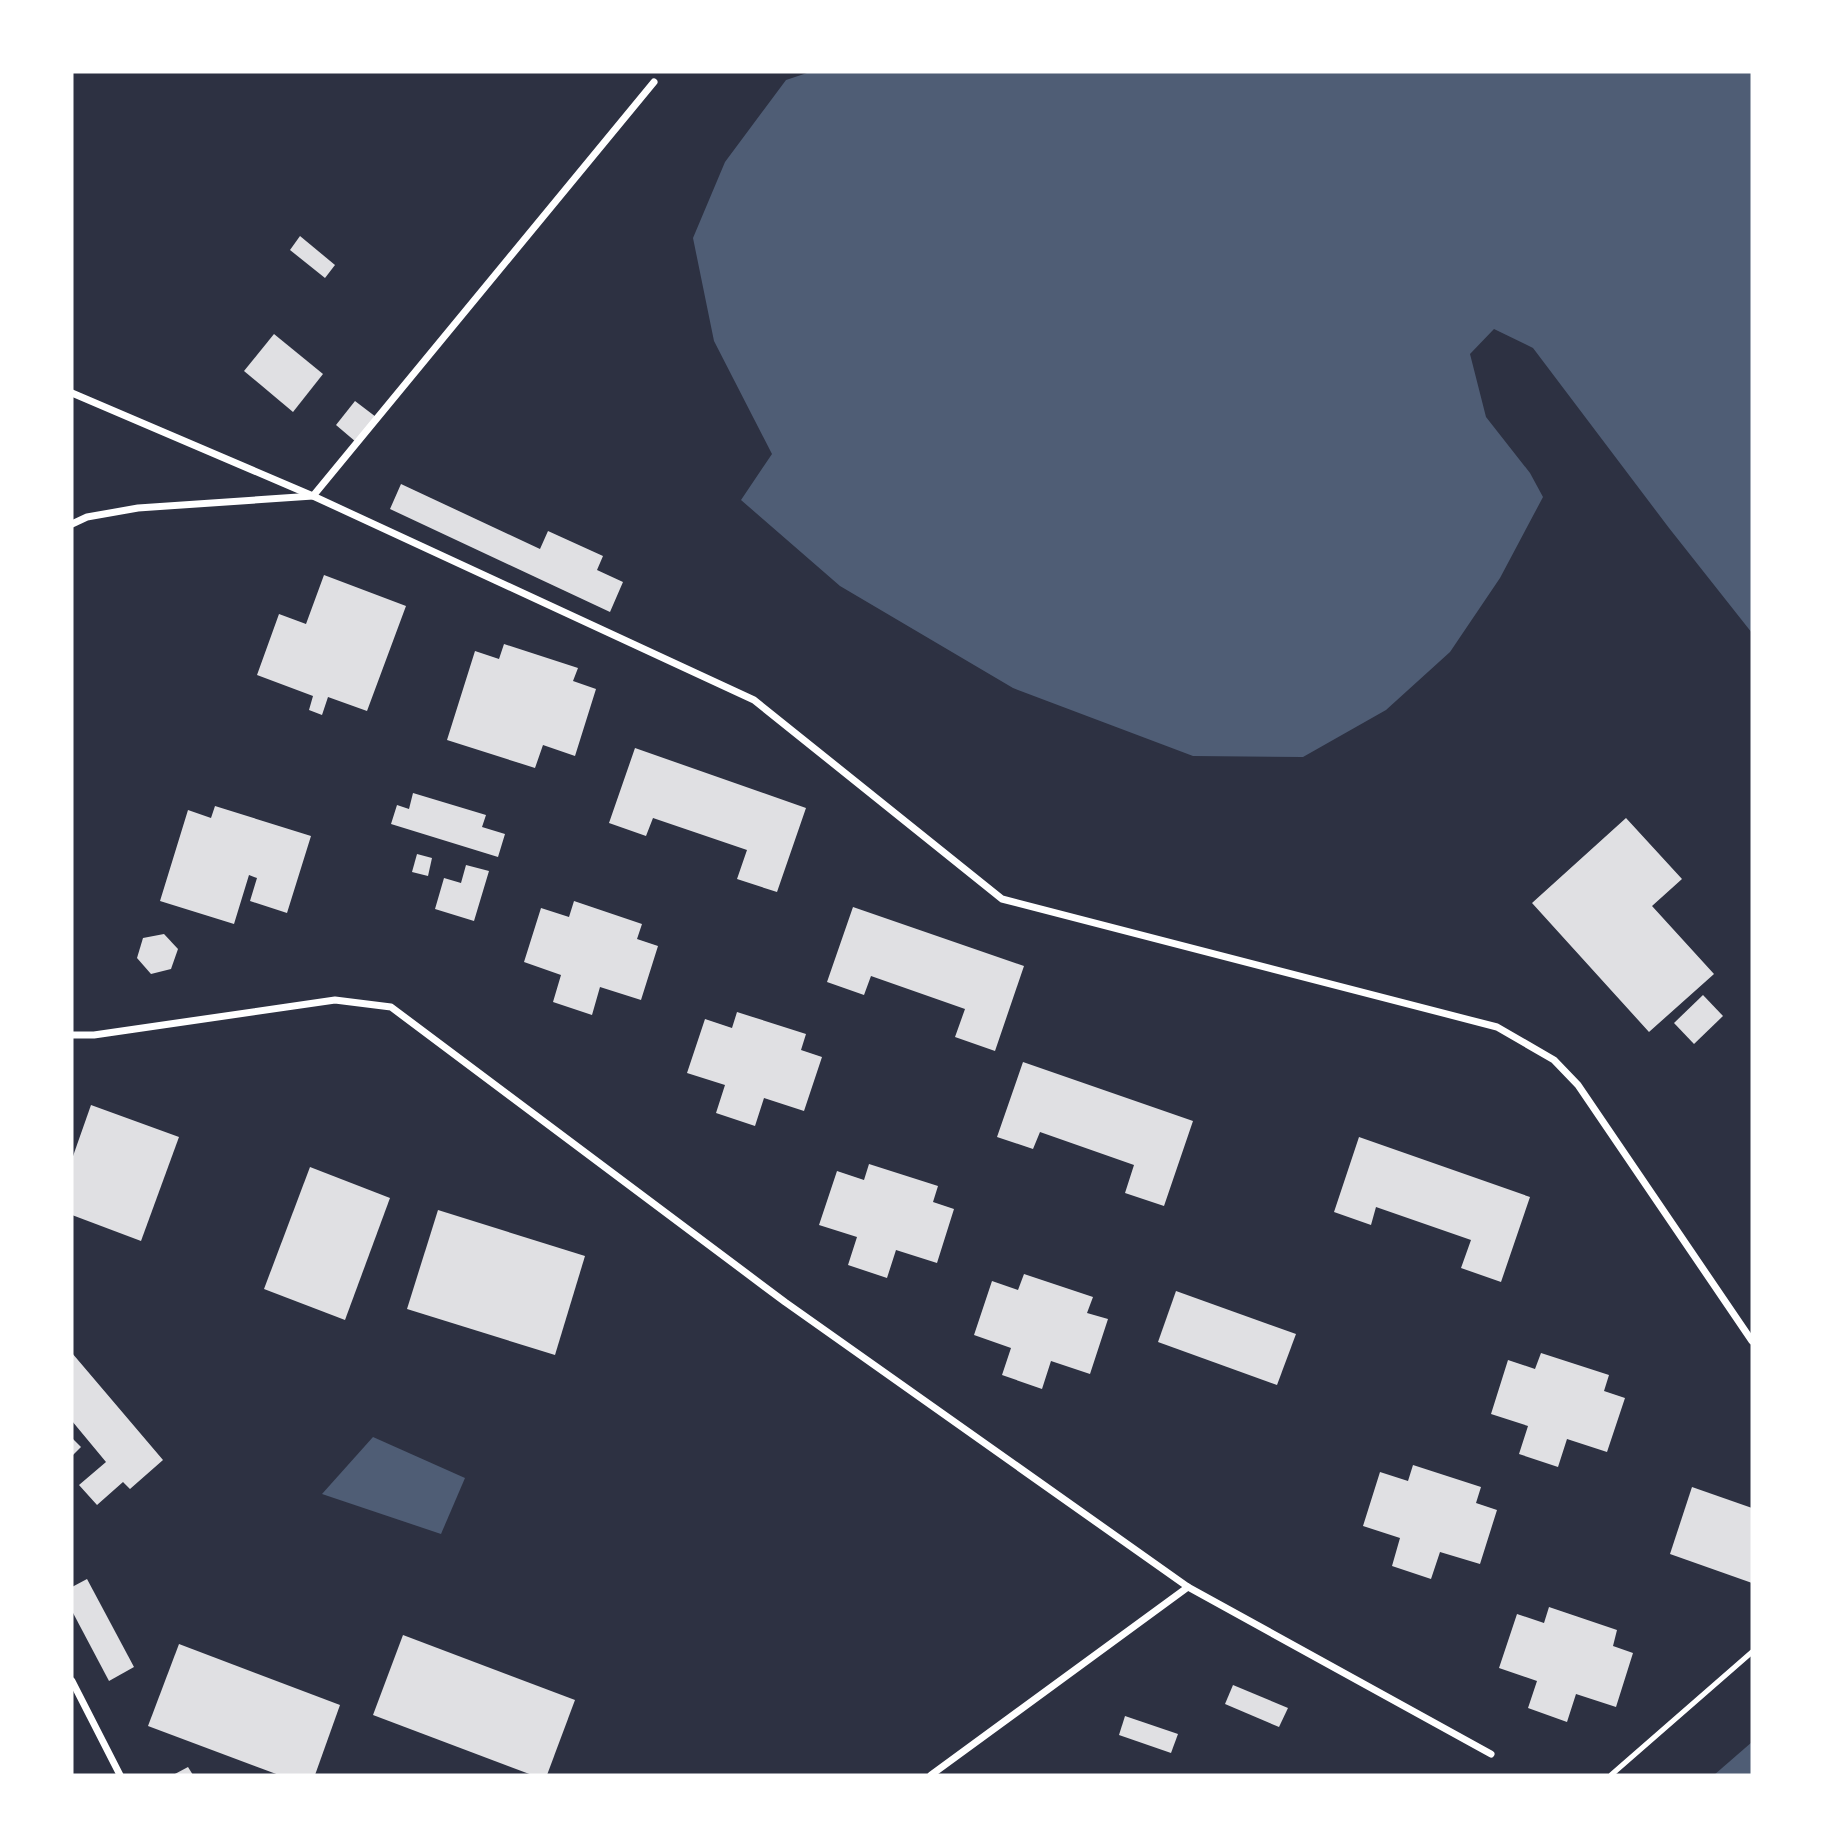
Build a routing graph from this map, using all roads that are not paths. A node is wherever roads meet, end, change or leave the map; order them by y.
1 (654, 82) dead end
2 (72, 393) edge
3 (313, 496) junction
4 (72, 524) edge
5 (72, 1035) edge
6 (1752, 1341) edge
7 (1188, 1587) junction
8 (1752, 1652) edge
9 (72, 1681) edge
10 (1491, 1755) dead end
11 (120, 1775) edge
12 (931, 1775) edge
13 (1611, 1775) edge

1 - 3 street
2 - 3 street
3 - 4 street
3 - 6 street
5 - 7 street
7 - 10 street
7 - 12 street
8 - 13 lane
9 - 11 street

